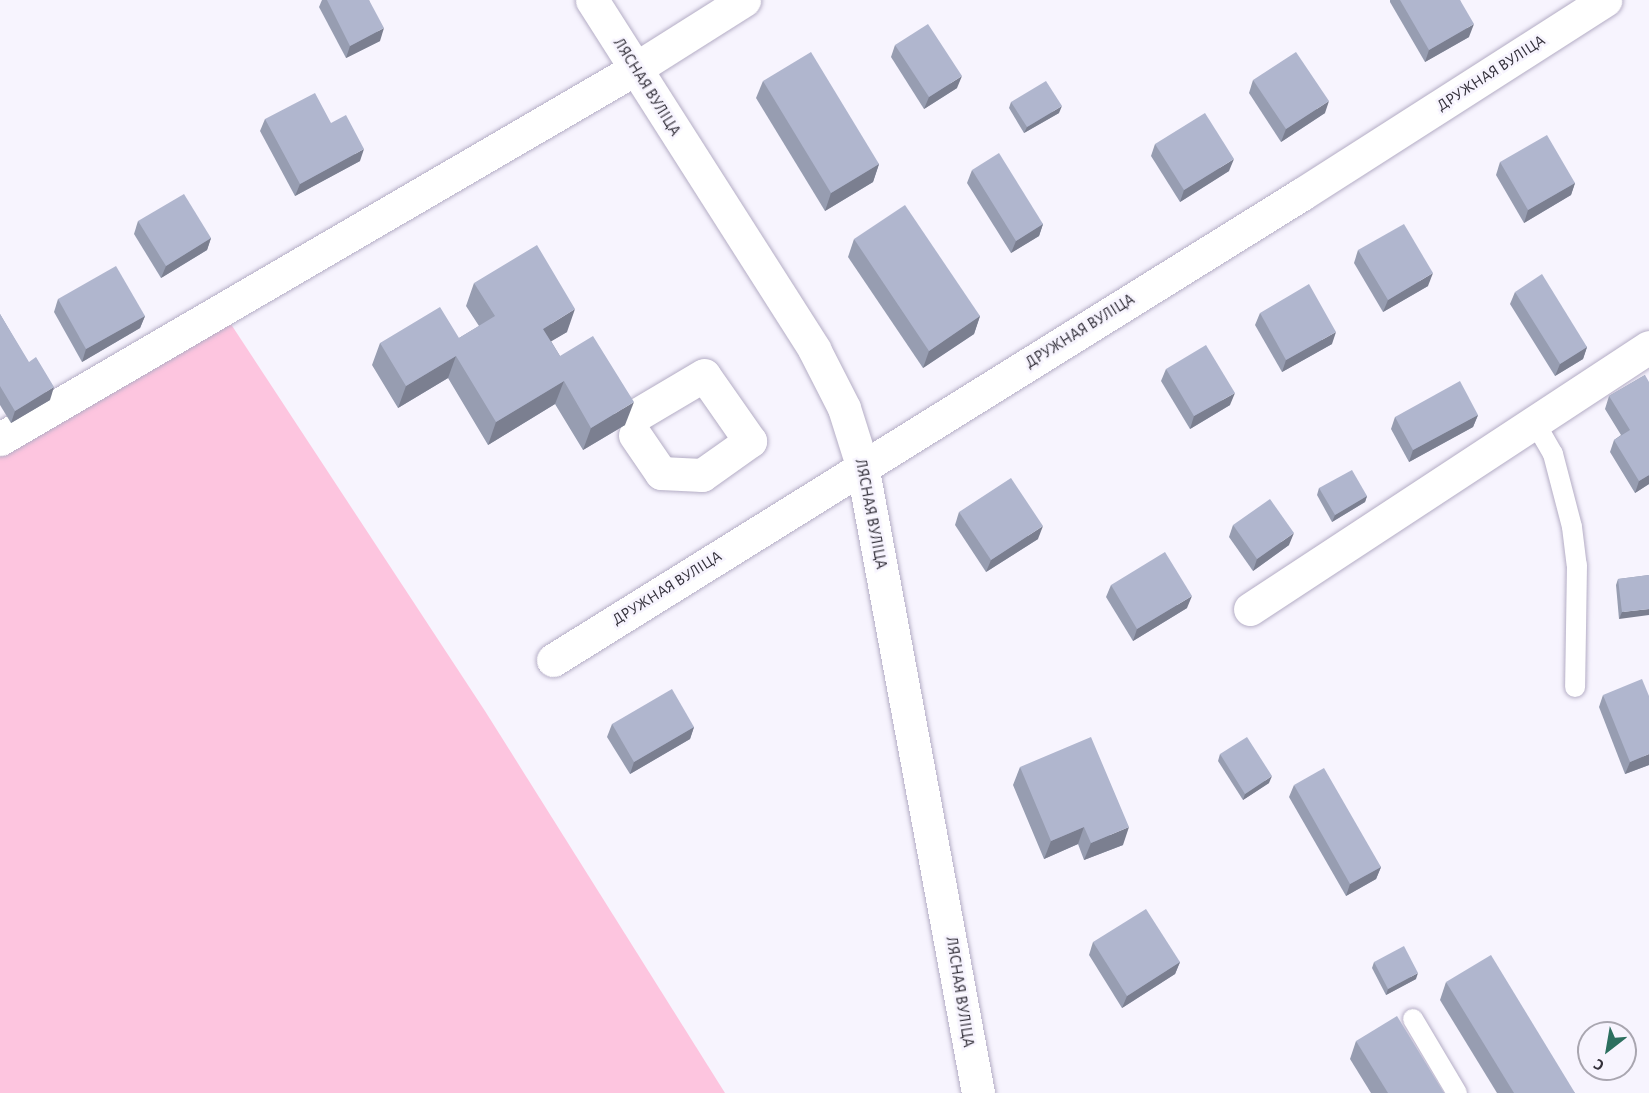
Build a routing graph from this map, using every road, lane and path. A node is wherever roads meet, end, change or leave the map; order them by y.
1 (592, 0) edge
2 (744, 0) edge
3 (1605, 0) edge
4 (635, 69) junction
5 (1649, 347) edge
6 (1534, 421) junction
7 (0, 439) edge
8 (862, 465) junction
9 (1250, 609) dead end
10 (553, 660) dead end
11 (1575, 687) dead end
12 (1413, 1019) dead end
13 (978, 1093) edge
14 (1458, 1093) edge

1 - 4 street, ЛЯСНАЯ ВУЛІЦА
2 - 4 street
3 - 8 street, ДРУЖНАЯ ВУЛІЦА
4 - 7 street
4 - 8 street, ЛЯСНАЯ ВУЛІЦА
5 - 6 street
6 - 9 street
6 - 11 lane
8 - 10 street, ДРУЖНАЯ ВУЛІЦА
8 - 13 street, ЛЯСНАЯ ВУЛІЦА
12 - 14 lane

